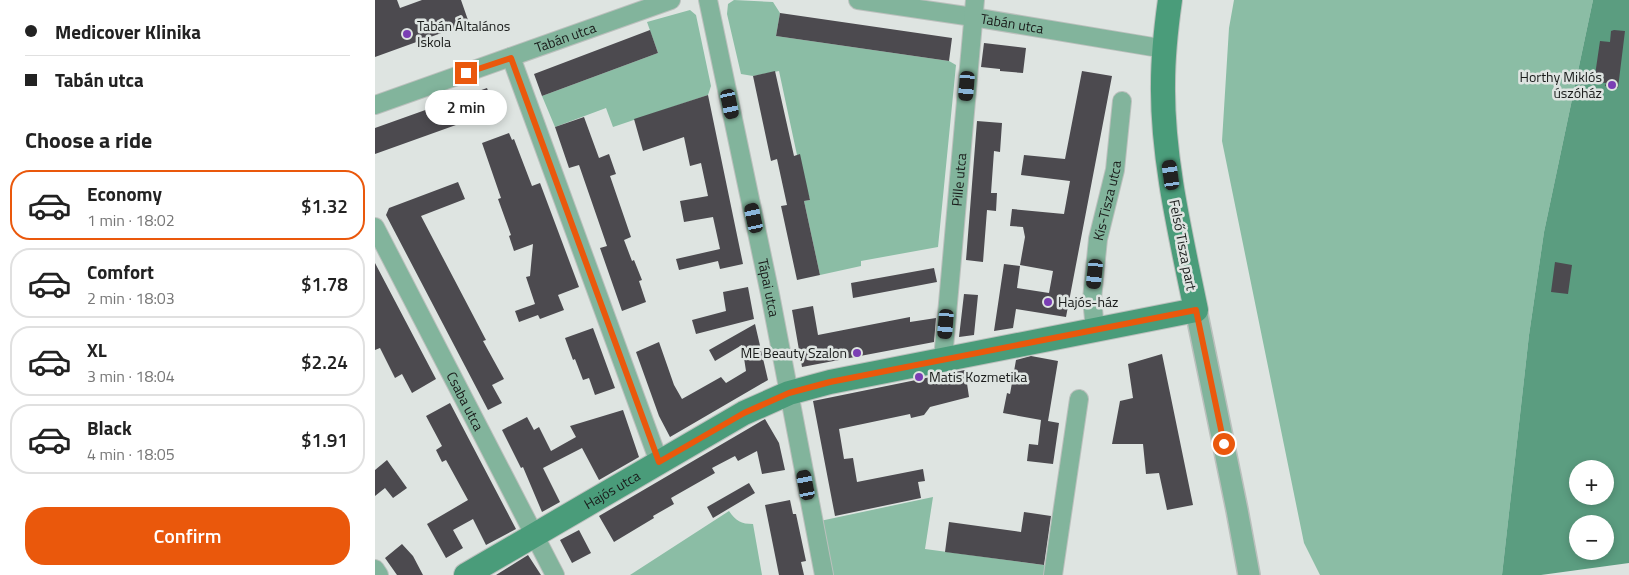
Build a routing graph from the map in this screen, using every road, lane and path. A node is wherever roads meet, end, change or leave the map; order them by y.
1 (671, 0) edge
2 (709, 0) edge
3 (858, 0) edge
4 (1169, 0) edge
5 (974, 8) edge
6 (1165, 49) junction
7 (511, 58) junction
8 (1122, 101) dead end
9 (375, 105) edge
10 (375, 227) edge
11 (1196, 310) junction
12 (1095, 329) junction
13 (943, 358) junction
14 (789, 393) junction
15 (1079, 399) dead end
16 (659, 462) junction
17 (536, 535) junction
18 (375, 569) edge
19 (379, 575) edge
20 (466, 575) edge
21 (555, 575) edge
22 (824, 575) edge
23 (1053, 575) edge
24 (1249, 575) edge

1 - 7 street, Tabán utca
2 - 14 street, Tápai utca
3 - 5 street, Tabán utca
4 - 6 main road, Felső Tisza part
5 - 6 street, Tabán utca
5 - 13 street, Pille utca
6 - 11 main road, Felső Tisza part
7 - 9 street, Tabán utca
7 - 16 street
8 - 12 street, Kis-Tisza utca
10 - 17 street, Csaba utca
11 - 12 main road, Hajós utca
11 - 24 street, Felső Tisza part
12 - 13 main road, Hajós utca
13 - 14 main road, Hajós utca
14 - 16 main road, Hajós utca
14 - 22 street, Tápai utca
15 - 23 street
16 - 17 main road, Hajós utca
17 - 20 main road, Hajós utca
17 - 21 street, Csaba utca
18 - 19 street

